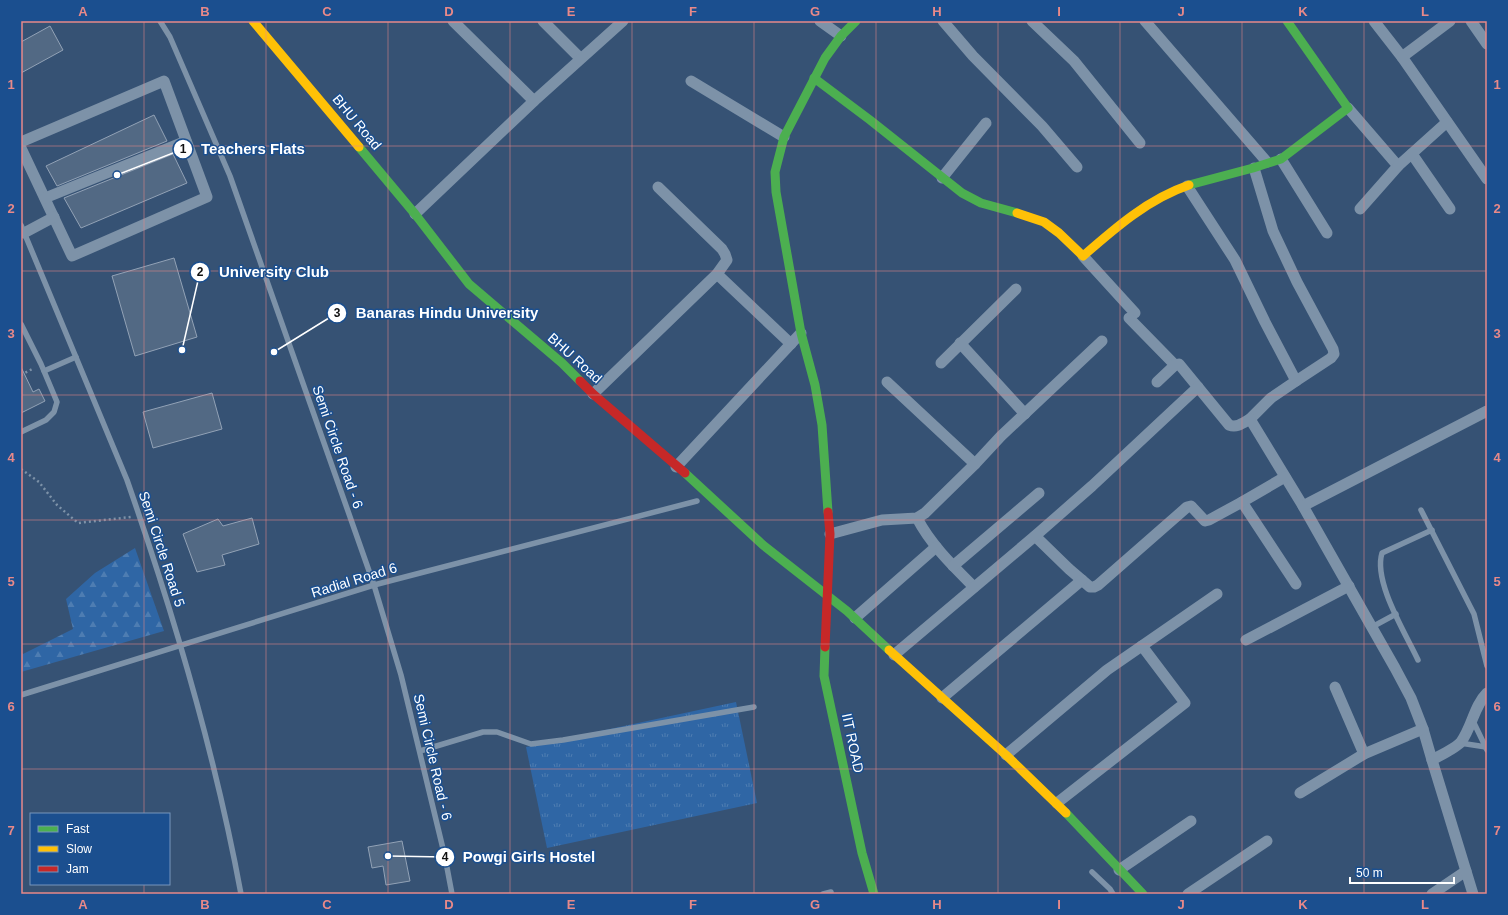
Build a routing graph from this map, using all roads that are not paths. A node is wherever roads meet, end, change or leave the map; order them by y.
1 (160, 21) edge
2 (253, 21) edge
3 (453, 21) edge
4 (543, 21) edge
5 (623, 21) edge
6 (820, 21) edge
7 (856, 21) edge
8 (943, 21) edge
9 (1032, 21) edge
10 (1146, 21) edge
11 (1287, 21) edge
12 (1374, 21) edge
13 (1450, 21) edge
14 (1471, 21) edge
15 (841, 36) junction
16 (1487, 44) edge
17 (1402, 57) junction
18 (580, 58) junction
19 (814, 78) junction
20 (691, 81) dead end
21 (534, 101) junction
22 (1348, 108) junction
23 (1447, 122) junction
24 (986, 123) dead end
25 (784, 137) junction
26 (186, 141) junction
27 (21, 142) edge
28 (1140, 143) dead end
29 (21, 148) edge
30 (1412, 154) junction
31 (1281, 159) junction
32 (1267, 162) junction
33 (1398, 166) junction
34 (1077, 168) dead end
35 (1254, 168) junction
36 (942, 178) junction
37 (1487, 179) edge
38 (1187, 186) junction
39 (658, 187) dead end
40 (45, 198) junction
41 (1360, 209) dead end
42 (1450, 209) dead end
43 (415, 214) junction
44 (54, 217) junction
45 (23, 229) edge
46 (1327, 233) dead end
47 (1083, 256) junction
48 (717, 274) junction
49 (1016, 289) dead end
50 (21, 324) edge
51 (801, 333) junction
52 (1102, 340) dead end
53 (960, 343) junction
54 (791, 344) junction
55 (76, 357) junction
56 (941, 363) dead end
57 (1175, 365) junction
58 (44, 371) junction
59 (1296, 380) junction
60 (887, 382) dead end
61 (1157, 382) dead end
62 (1198, 387) junction
63 (594, 394) junction
64 (1487, 411) edge
65 (1024, 414) junction
66 (1250, 419) junction
67 (21, 432) edge
68 (975, 464) junction
69 (676, 467) junction
70 (1285, 477) junction
71 (1039, 493) dead end
72 (697, 501) dead end
73 (1242, 502) junction
74 (1303, 506) junction
75 (1421, 510) dead end
76 (917, 518) junction
77 (1432, 530) junction
78 (830, 534) junction
79 (1035, 536) junction
80 (936, 548) junction
81 (953, 566) junction
82 (1082, 580) junction
83 (1296, 584) dead end
84 (374, 586) junction
85 (1349, 586) junction
86 (974, 588) junction
87 (1217, 594) dead end
88 (828, 596) junction
89 (1396, 614) junction
90 (855, 618) junction
91 (1372, 627) junction
92 (1246, 640) dead end
93 (182, 646) junction
94 (1142, 646) junction
95 (894, 655) junction
96 (1418, 660) dead end
97 (1487, 666) edge
98 (1335, 687) dead end
99 (1487, 693) edge
100 (21, 695) edge
101 (942, 698) junction
102 (754, 707) dead end
103 (1473, 721) junction
104 (1423, 729) junction
105 (1460, 743) junction
106 (1486, 748) edge
107 (420, 750) junction
108 (1364, 754) junction
109 (1006, 755) junction
110 (1432, 760) junction
111 (1300, 793) dead end
112 (1057, 803) junction
113 (1191, 821) dead end
114 (1267, 841) dead end
115 (1119, 870) junction
116 (1466, 870) junction
117 (1092, 872) dead end
118 (831, 892) dead end
119 (241, 894) edge
120 (452, 894) edge
121 (823, 894) edge
122 (874, 894) edge
123 (1113, 894) edge
124 (1142, 894) edge
125 (1188, 894) edge
126 (1432, 894) edge
127 (1473, 894) edge

1 - 84 lane, Semi Circle Road - 6
2 - 43 street, BHU Road
3 - 21 street
4 - 18 street
5 - 18 street
6 - 15 street
7 - 15 street, IIT ROAD
8 - 34 street
9 - 28 street
10 - 32 street
11 - 22 street
12 - 17 street
13 - 17 street
14 - 16 street
15 - 19 street, IIT ROAD
17 - 23 street
18 - 21 street
19 - 25 street, IIT ROAD
19 - 36 street
20 - 25 street
21 - 43 street
22 - 31 street
22 - 33 street
23 - 30 street
23 - 37 street
24 - 36 street
25 - 51 street, IIT ROAD
26 - 27 street
26 - 40 street
26 - 44 street
29 - 40 street
30 - 33 street
30 - 42 street
31 - 32 street
31 - 46 street
32 - 35 street
33 - 41 street
35 - 38 street
35 - 59 street
36 - 47 street
38 - 47 street
38 - 59 street
39 - 48 street
40 - 44 street
43 - 63 street, BHU Road
44 - 45 street
45 - 55 lane, Semi Circle Road 5
47 - 57 street
48 - 54 street
48 - 63 street
49 - 53 street
50 - 58 lane
51 - 54 street
51 - 78 street, IIT ROAD
52 - 65 street
53 - 56 street
53 - 65 street
54 - 69 street
55 - 58 lane
55 - 93 lane, Semi Circle Road 5
57 - 61 street
57 - 62 street
58 - 67 lane
59 - 66 street
60 - 68 street
62 - 66 street
62 - 79 street
63 - 69 street, BHU Road
64 - 74 street
65 - 68 street
66 - 70 street
68 - 76 street
69 - 88 street, BHU Road
70 - 73 street
70 - 74 street
71 - 81 street
72 - 84 lane, Radial Road 6
73 - 82 street
73 - 83 street
74 - 85 street
75 - 77 lane
76 - 78 street
76 - 80 street
77 - 89 lane
77 - 97 lane
78 - 88 street, IIT ROAD
79 - 82 street
79 - 86 street
80 - 81 street
80 - 90 street
81 - 86 street
82 - 101 street
84 - 93 lane, Radial Road 6
84 - 107 lane, Semi Circle Road - 6
85 - 91 street
85 - 92 street
86 - 95 street
87 - 94 street
88 - 90 street, BHU Road
88 - 122 street, IIT ROAD
89 - 91 lane
89 - 96 lane
90 - 95 street, BHU Road
91 - 104 street
93 - 100 lane, Radial Road 6
93 - 119 lane, Semi Circle Road 5
94 - 109 street
94 - 112 street
95 - 101 street, BHU Road
98 - 108 street
99 - 103 street
101 - 109 street, BHU Road
102 - 107 lane
103 - 105 street
103 - 106 lane
104 - 108 street
104 - 110 street
105 - 106 lane
105 - 110 street
107 - 120 lane, Semi Circle Road - 6
108 - 111 street
109 - 112 street, BHU Road
110 - 116 street
112 - 115 street, BHU Road
113 - 115 street
114 - 125 street
115 - 124 street, BHU Road
116 - 126 street
116 - 127 street
117 - 123 lane
118 - 121 lane

